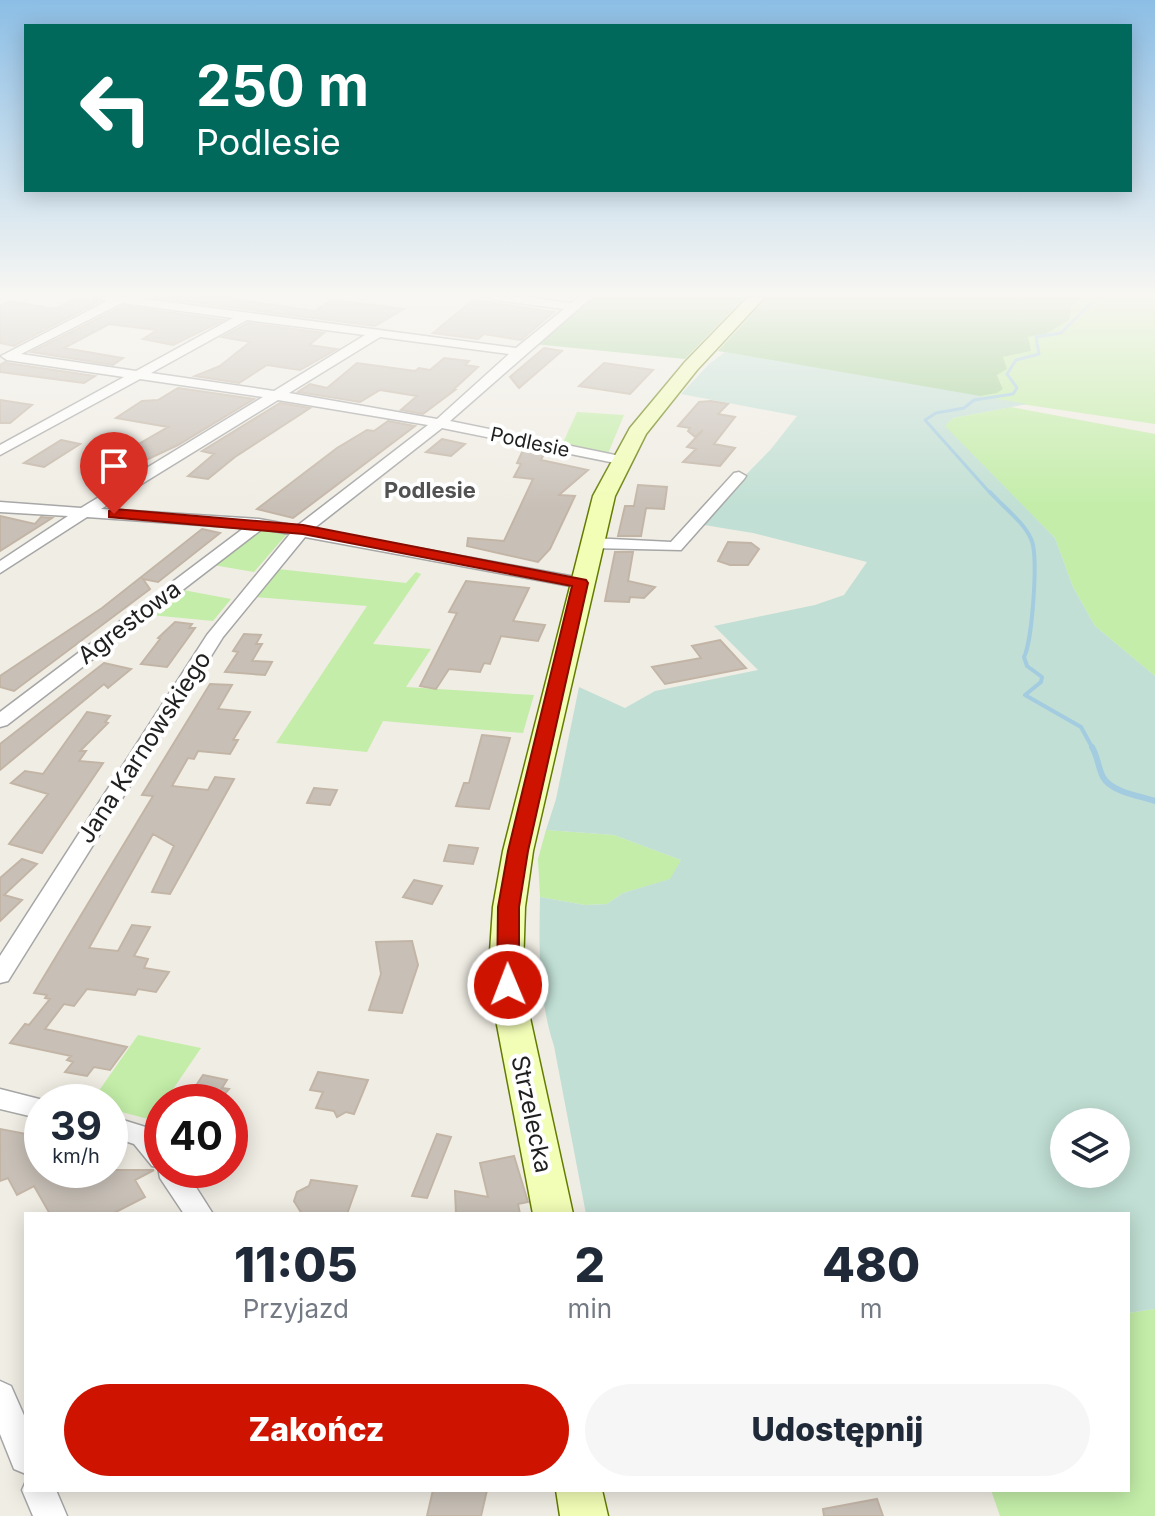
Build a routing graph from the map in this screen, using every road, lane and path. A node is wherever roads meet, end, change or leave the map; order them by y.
1 (84, 368) edge
2 (152, 368) edge
3 (322, 368) edge
4 (501, 368) edge
5 (691, 368) edge
6 (139, 375) junction
7 (278, 395) junction
8 (440, 423) junction
9 (0, 451) edge
10 (620, 460) junction
11 (739, 476) dead end
12 (0, 507) edge
13 (85, 512) junction
14 (259, 524) junction
15 (303, 529) junction
16 (591, 543) junction
17 (0, 568) edge
18 (581, 583) junction
19 (0, 721) edge
20 (0, 975) edge
21 (0, 1099) edge
22 (24, 1105) edge
23 (182, 1188) edge
24 (198, 1212) edge
25 (553, 1212) edge
26 (0, 1396) edge
27 (24, 1453) edge
28 (40, 1492) edge
29 (579, 1492) edge
30 (50, 1516) edge
31 (584, 1516) edge

1 - 6 street
2 - 6 street
3 - 7 street
4 - 8 street, Podlesie
5 - 10 street, Strzelecka
6 - 7 street
6 - 9 street
7 - 8 street
7 - 13 street
8 - 10 street, Podlesie
8 - 15 street, Podlesie
10 - 16 street, Strzelecka
11 - 16 street
12 - 13 street
13 - 14 street
13 - 17 street
14 - 15 street
14 - 19 street, Agrestowa
15 - 18 street
15 - 20 street, Jana Karnowskiego
16 - 18 street, Strzelecka
18 - 25 street, Strzelecka
21 - 22 street
23 - 24 street
26 - 27 street
28 - 30 street
29 - 31 street

